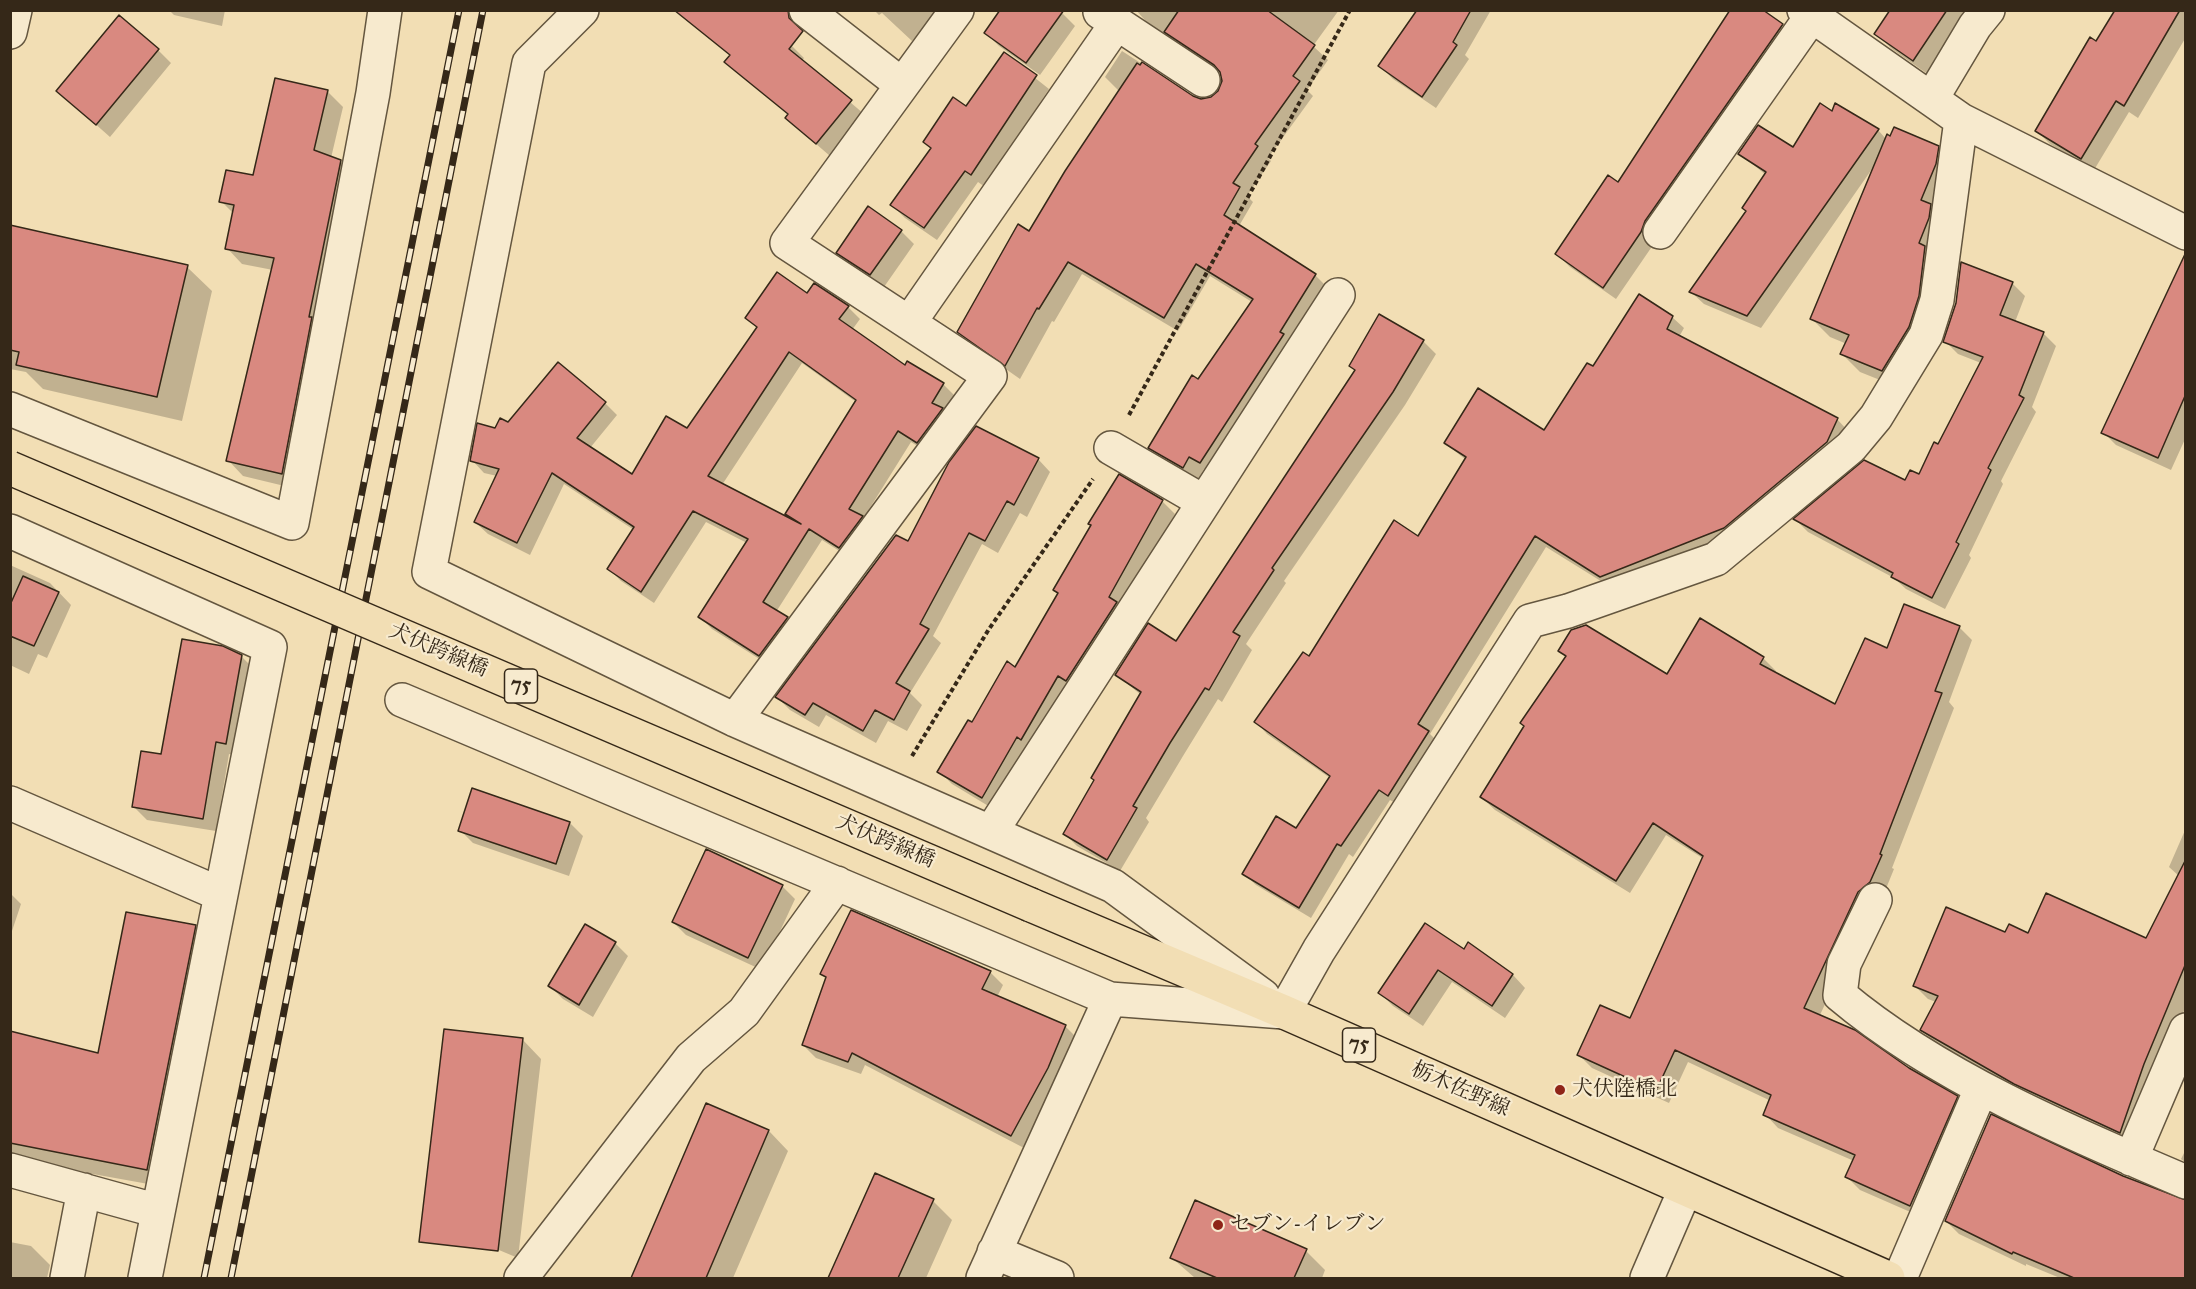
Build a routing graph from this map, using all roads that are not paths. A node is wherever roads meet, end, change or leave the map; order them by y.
1 (15, 10) edge
2 (385, 10) edge
3 (582, 10) edge
4 (806, 10) edge
5 (957, 10) edge
6 (1988, 10) edge
7 (1808, 14) edge
8 (1107, 17) edge
9 (10, 32) edge
10 (1203, 80) dead end
11 (902, 85) junction
12 (1932, 98) junction
13 (1960, 120) junction
14 (1660, 232) dead end
15 (2186, 233) edge
16 (1338, 295) dead end
17 (909, 323) junction
18 (10, 409) edge
19 (1111, 448) road end
20 (10, 468) edge
21 (1203, 502) junction
22 (10, 531) edge
23 (402, 700) dead end
24 (735, 720) junction
25 (10, 803) edge
26 (991, 832) junction
27 (837, 883) junction
28 (220, 894) junction
29 (1875, 900) dead end
30 (1031, 904) joint
31 (1110, 999) junction
32 (1284, 1011) junction
33 (2186, 1030) edge
34 (1981, 1089) junction
35 (2131, 1159) junction
36 (10, 1170) edge
37 (2186, 1182) edge
38 (84, 1190) junction
39 (1685, 1190) junction
40 (158, 1210) junction
41 (988, 1265) edge
42 (68, 1278) edge
43 (145, 1278) edge
44 (521, 1278) edge
45 (1057, 1278) edge
46 (1647, 1278) edge
47 (1888, 1278) edge
48 (1900, 1278) edge

1 - 9 street
2 - 18 street
3 - 24 street
4 - 11 street
5 - 11 street
6 - 12 street
7 - 12 street
7 - 14 street
8 - 10 street
8 - 17 street
11 - 17 street
12 - 13 street
13 - 15 street
13 - 32 street
16 - 21 street
17 - 24 street
19 - 21 street
20 - 30 main road, 犬伏跨線橋 / 75, bridge
21 - 26 street
22 - 28 street
23 - 27 street
24 - 26 street
25 - 28 street
26 - 32 street
27 - 31 street
27 - 44 street
28 - 40 street
29 - 34 street
30 - 32 main road, 栃木佐野線 / 75
31 - 32 street
31 - 41 street
32 - 39 main road, 栃木佐野線 / 75
33 - 35 street
34 - 35 street
34 - 48 street
35 - 37 street
36 - 38 street
38 - 40 street
38 - 42 street
39 - 46 street
39 - 47 main road, 栃木佐野線 / 75
40 - 43 street
41 - 45 street

